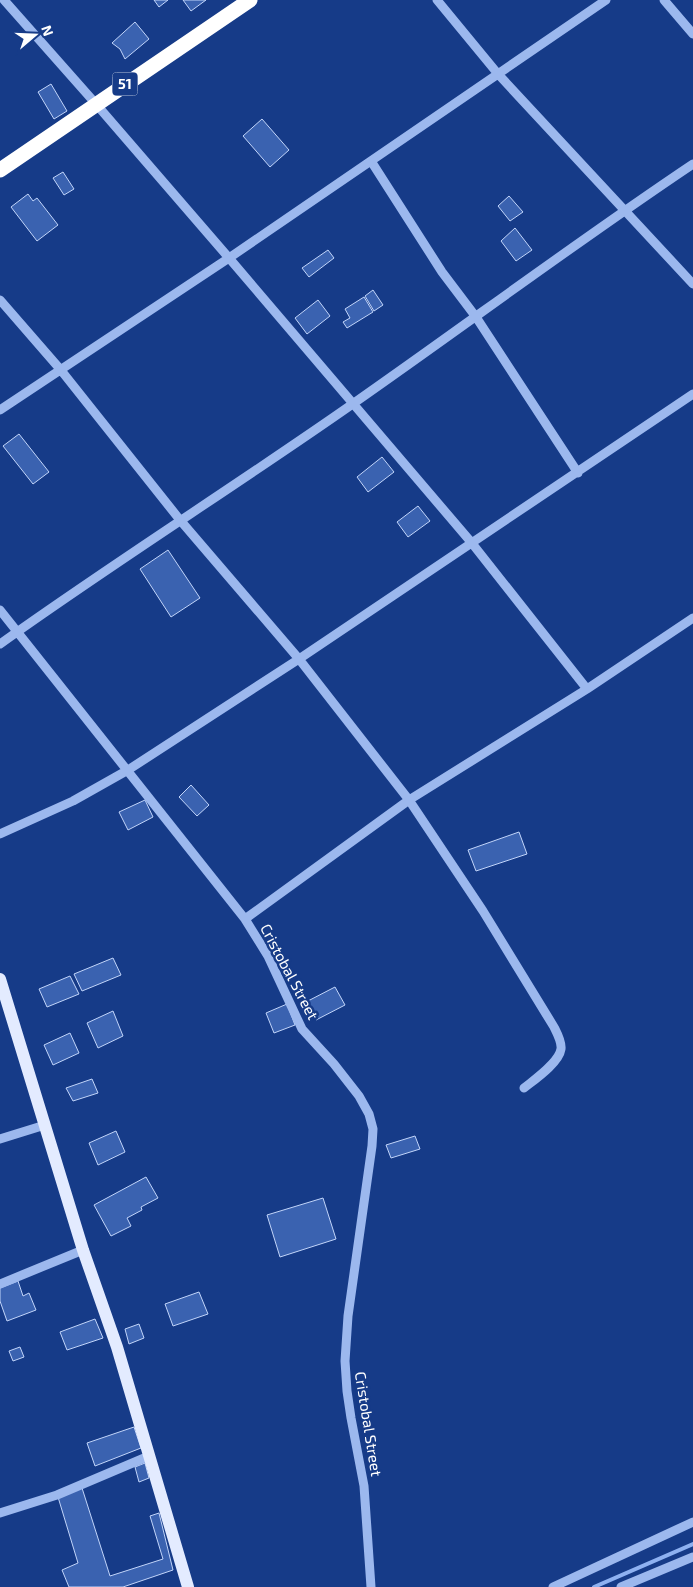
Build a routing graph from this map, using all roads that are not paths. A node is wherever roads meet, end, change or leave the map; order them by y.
1 (4, 0) edge
2 (250, 0) edge
3 (437, 0) edge
4 (606, 0) edge
5 (664, 0) edge
6 (693, 34) edge
7 (498, 74) junction
8 (96, 104) junction
9 (371, 161) junction
10 (693, 164) edge
11 (0, 170) edge
12 (624, 210) junction
13 (229, 258) junction
14 (693, 284) edge
15 (0, 300) edge
16 (476, 317) junction
17 (60, 370) junction
18 (693, 394) edge
19 (352, 404) junction
20 (0, 410) edge
21 (578, 473) junction
22 (180, 520) junction
23 (472, 542) junction
24 (0, 610) edge
25 (693, 618) edge
26 (18, 631) junction
27 (0, 644) edge
28 (299, 659) junction
29 (588, 689) junction
30 (128, 770) junction
31 (409, 800) junction
32 (0, 834) edge
33 (246, 919) junction
34 (0, 979) edge
35 (524, 1088) dead end
36 (45, 1125) junction
37 (0, 1139) edge
38 (83, 1250) junction
39 (0, 1284) edge
40 (149, 1456) junction
41 (0, 1513) edge
42 (693, 1522) edge
43 (693, 1557) edge
44 (188, 1587) edge
45 (371, 1587) edge
46 (553, 1587) edge
47 (621, 1587) edge

1 - 8 street
2 - 8 highway, 51
3 - 7 street
4 - 7 street
5 - 6 street
7 - 9 street
7 - 12 street
8 - 11 highway, 51
8 - 13 street
9 - 13 street
9 - 16 street
10 - 12 street
12 - 14 street
12 - 16 street
13 - 17 street
13 - 19 street
15 - 17 street
16 - 19 street
16 - 21 street
17 - 20 street
17 - 22 street
18 - 21 street
19 - 22 street
19 - 23 street
21 - 23 street
22 - 26 street
22 - 28 street
23 - 28 street
23 - 29 street
24 - 26 street, Cristobal Street
25 - 29 street
26 - 27 street
26 - 30 street, Cristobal Street
28 - 30 street
28 - 31 street
29 - 31 street
30 - 32 street
30 - 33 street, Cristobal Street
31 - 33 street
31 - 35 street
33 - 45 street, Cristobal Street
34 - 36 main road
36 - 37 street
36 - 38 main road
38 - 39 street
38 - 40 main road
40 - 41 street
40 - 44 main road
42 - 46 street
43 - 47 street

